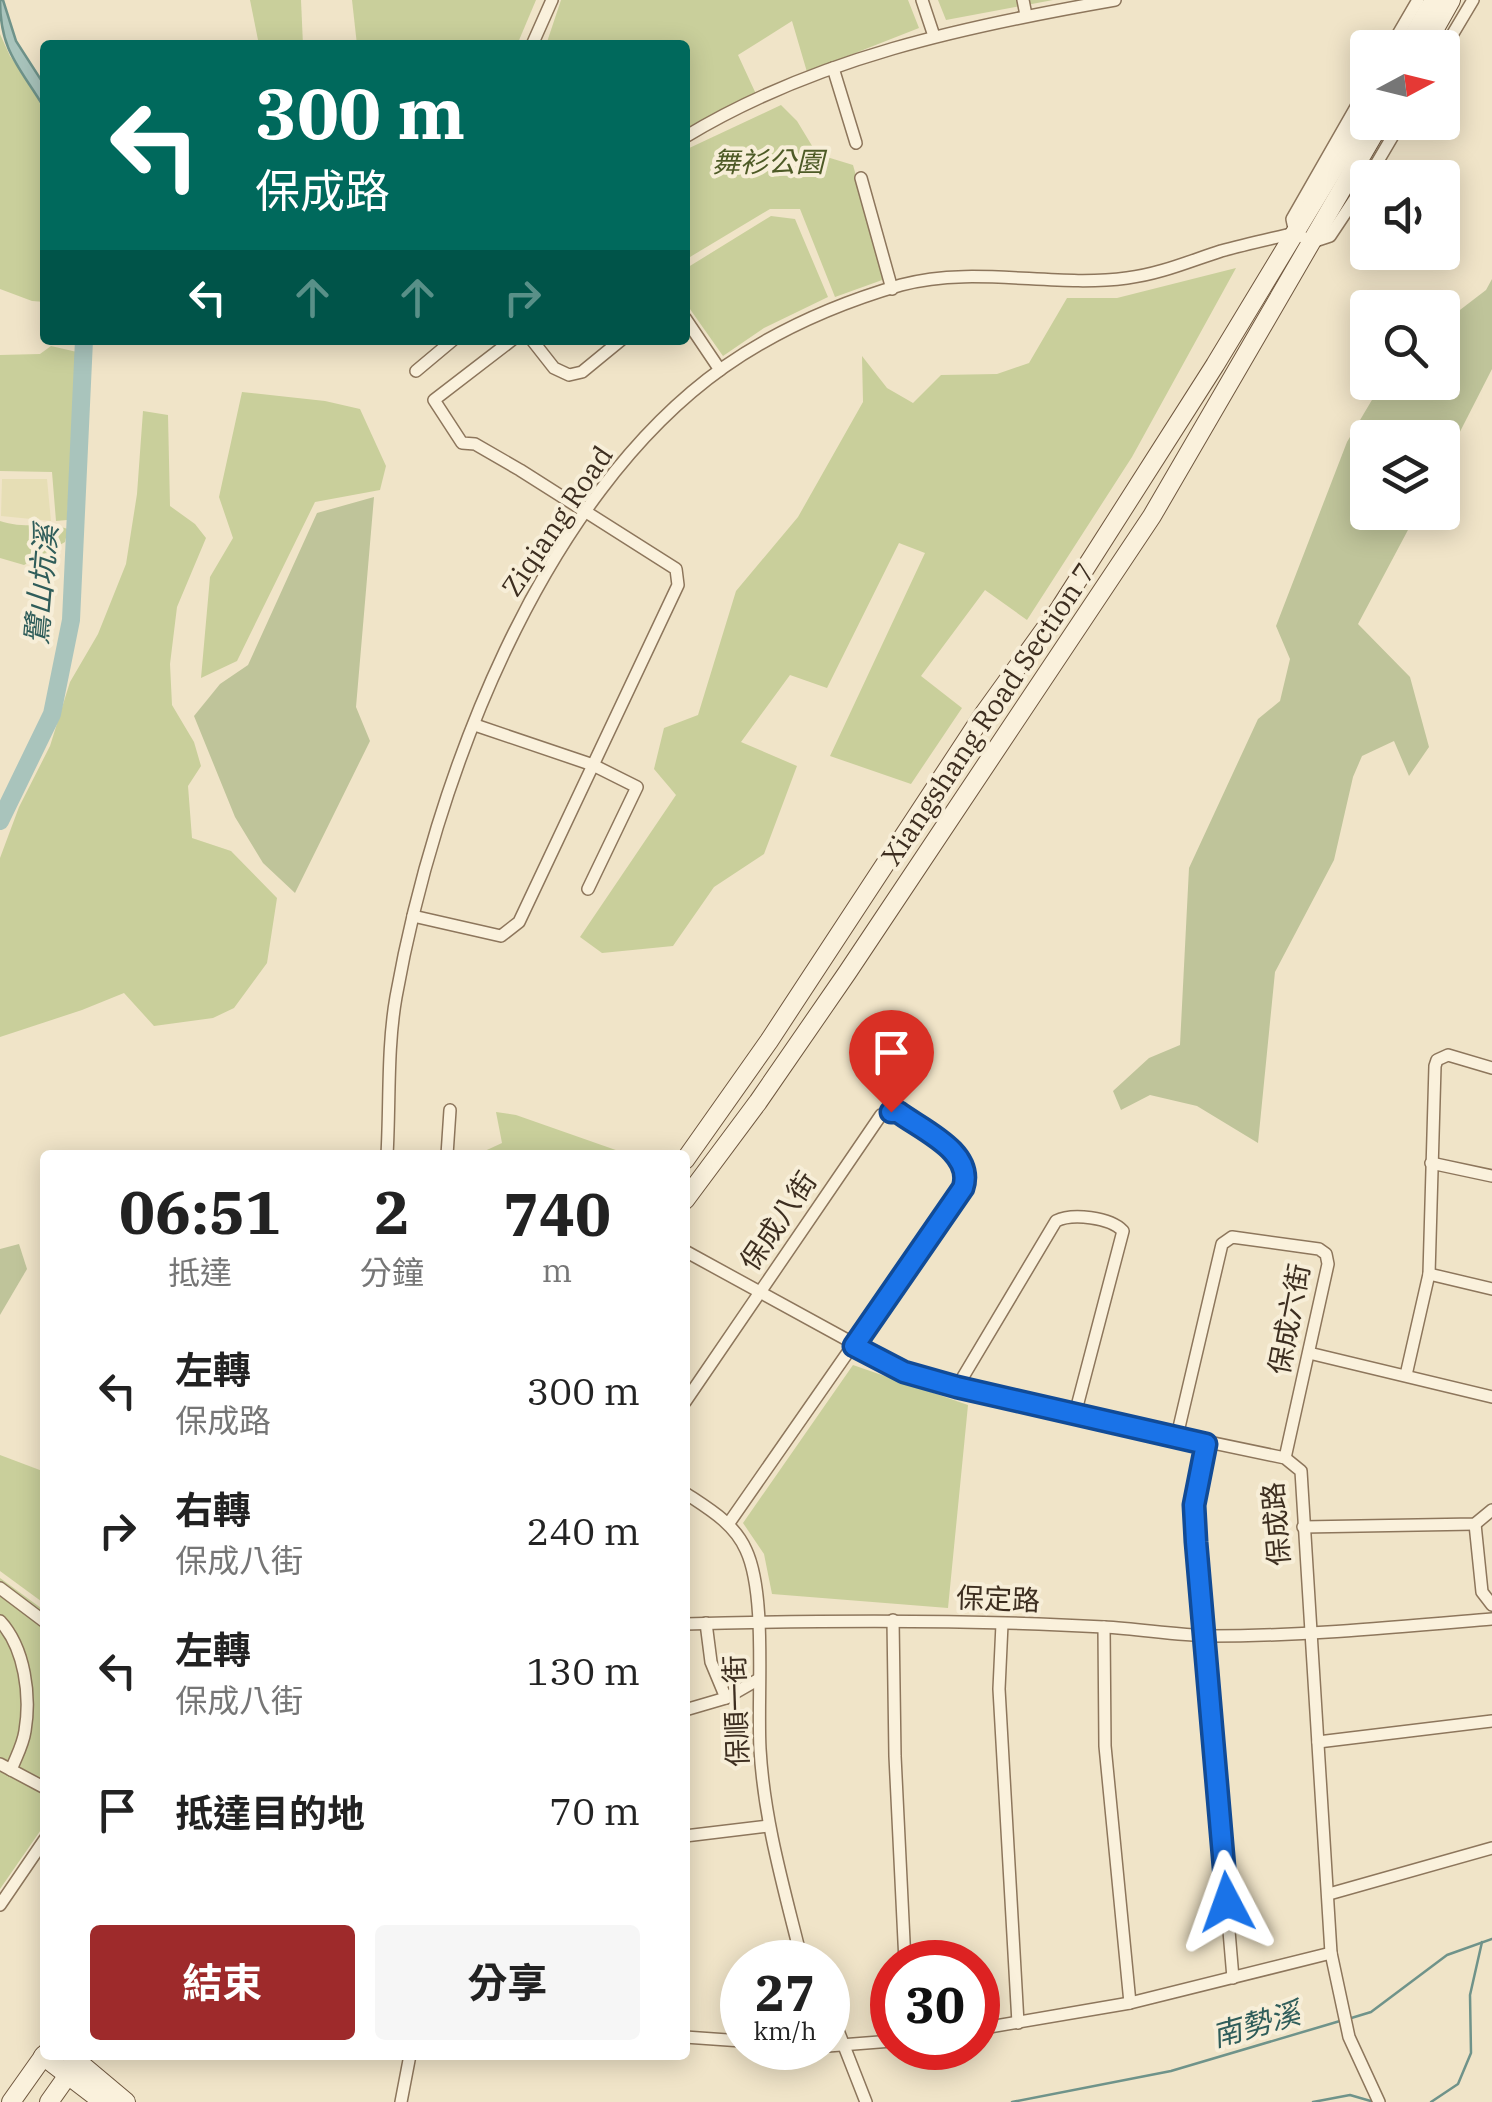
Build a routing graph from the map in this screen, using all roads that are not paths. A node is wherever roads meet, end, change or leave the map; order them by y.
1 (552, 0) edge
2 (922, 0) edge
3 (1023, 0) edge
4 (1115, 0) edge
5 (1418, 0) edge
6 (1434, 0) edge
7 (1451, 0) edge
8 (1473, 0) edge
9 (1026, 15) junction
10 (1400, 30) edge
11 (1416, 30) edge
12 (1434, 30) edge
13 (1455, 30) edge
14 (934, 36) junction
15 (534, 40) edge
16 (833, 68) junction
17 (1350, 117) edge
18 (690, 134) edge
19 (1351, 140) edge
20 (1371, 140) edge
21 (856, 143) dead end
22 (861, 178) dead end
23 (1350, 205) edge
24 (1295, 233) junction
25 (1312, 242) junction
26 (892, 289) junction
27 (690, 325) edge
28 (447, 345) edge
29 (506, 345) edge
30 (536, 345) edge
31 (615, 345) edge
32 (720, 370) junction
33 (416, 371) dead end
34 (587, 511) junction
35 (475, 726) junction
36 (593, 765) junction
37 (588, 890) dead end
38 (413, 916) junction
39 (1492, 1068) edge
40 (450, 1110) dead end
41 (387, 1150) edge
42 (447, 1150) edge
43 (690, 1153) edge
44 (1432, 1163) junction
45 (1492, 1176) edge
46 (690, 1193) edge
47 (690, 1254) edge
48 (1429, 1274) junction
49 (1492, 1289) edge
50 (758, 1294) junction
51 (854, 1346) junction
52 (1309, 1353) junction
53 (1406, 1375) junction
54 (957, 1387) junction
55 (690, 1395) edge
56 (1492, 1397) edge
57 (1074, 1414) junction
58 (1178, 1436) junction
59 (1206, 1444) junction
60 (1285, 1458) junction
61 (690, 1496) edge
62 (1492, 1510) edge
63 (728, 1523) junction
64 (1476, 1524) junction
65 (1304, 1527) junction
66 (0, 1588) edge
67 (1492, 1605) edge
68 (40, 1618) edge
69 (1492, 1619) edge
70 (757, 1620) junction
71 (893, 1620) junction
72 (0, 1621) edge
73 (706, 1623) junction
74 (690, 1624) edge
75 (1002, 1624) junction
76 (1104, 1627) junction
77 (1310, 1634) junction
78 (1206, 1636) junction
79 (759, 1679) junction
80 (726, 1698) junction
81 (690, 1709) edge
82 (1492, 1721) edge
83 (1318, 1742) junction
84 (6, 1767) edge
85 (40, 1785) edge
86 (768, 1826) junction
87 (690, 1835) edge
88 (40, 1847) edge
89 (1492, 1848) edge
90 (1328, 1894) junction
91 (0, 1905) edge
92 (797, 1940) edge
93 (904, 1940) edge
94 (1331, 1953) junction
95 (1233, 1978) junction
96 (1130, 2003) junction
97 (1018, 2023) junction
98 (1000, 2026) edge
99 (690, 2037) edge
100 (720, 2040) edge
101 (850, 2059) edge
102 (40, 2060) edge
103 (409, 2060) edge
104 (75, 2061) edge
105 (10, 2102) edge
106 (49, 2102) edge
107 (104, 2102) edge
108 (126, 2102) edge
109 (401, 2102) edge
110 (866, 2102) edge
111 (1379, 2102) edge

1 - 15 street
2 - 14 street
3 - 9 street
4 - 9 street
5 - 10 street
6 - 11 main road
7 - 12 main road
8 - 13 street
9 - 14 street
14 - 16 street
16 - 18 street
16 - 21 street
17 - 24 street
19 - 24 main road, Xiangshang Road Section 7
20 - 25 main road, Xiangshang Road Section 7
22 - 26 street
23 - 25 street
24 - 25 street
24 - 26 street, Ziqiang Road
24 - 43 main road, Xiangshang Road Section 7
25 - 46 main road, Xiangshang Road Section 7
26 - 32 street, Ziqiang Road
27 - 32 street
28 - 33 street
29 - 34 street
30 - 31 street
32 - 34 street, Ziqiang Road
34 - 35 street, Ziqiang Road
34 - 36 street
35 - 36 street
35 - 38 street, Ziqiang Road
36 - 37 street
36 - 38 street
38 - 41 street, Ziqiang Road
39 - 44 street
40 - 42 street
44 - 45 street
44 - 48 street
47 - 50 street, 保成路
48 - 49 street
48 - 53 street
50 - 51 street, 保成路
50 - 51 street, 保成八街
50 - 55 street, 保成八街
51 - 54 street, 保成路
51 - 63 street, 保成八街
52 - 53 street
52 - 58 street, 保成六街
52 - 60 street, 保成六街
53 - 56 street
54 - 57 street, 保成路
54 - 57 street
57 - 58 street, 保成路
58 - 59 street, 保成路
59 - 60 street, 保成路
59 - 78 street
60 - 65 street, 保成路
61 - 63 street, 保順一街
62 - 64 street
63 - 70 street, 保順一街
64 - 65 street
64 - 67 street
65 - 77 street, 保成路
66 - 68 street
69 - 77 street, 保定路
70 - 71 street, 保定路
70 - 73 street, 保定路
70 - 79 street, 保順一街
71 - 75 street, 保定路
71 - 93 street
72 - 84 street
73 - 74 street, 保定路
73 - 80 street
75 - 76 street, 保定路
75 - 97 street
76 - 78 street, 保定路
76 - 96 street
77 - 78 street, 保定路
77 - 83 street, 保成路
78 - 95 street
79 - 80 street
79 - 86 street, 保順一街
80 - 81 street
82 - 83 street
83 - 90 street, 保成路
84 - 85 street
86 - 87 street
86 - 92 street, 保順一街
88 - 91 street
89 - 90 street
90 - 94 street, 保成路
94 - 95 street
94 - 111 street, 保成路
95 - 96 street
96 - 97 street
97 - 98 street
99 - 100 street
101 - 110 street
102 - 105 main road
103 - 109 street
104 - 106 main road
104 - 107 main road
104 - 108 main road

